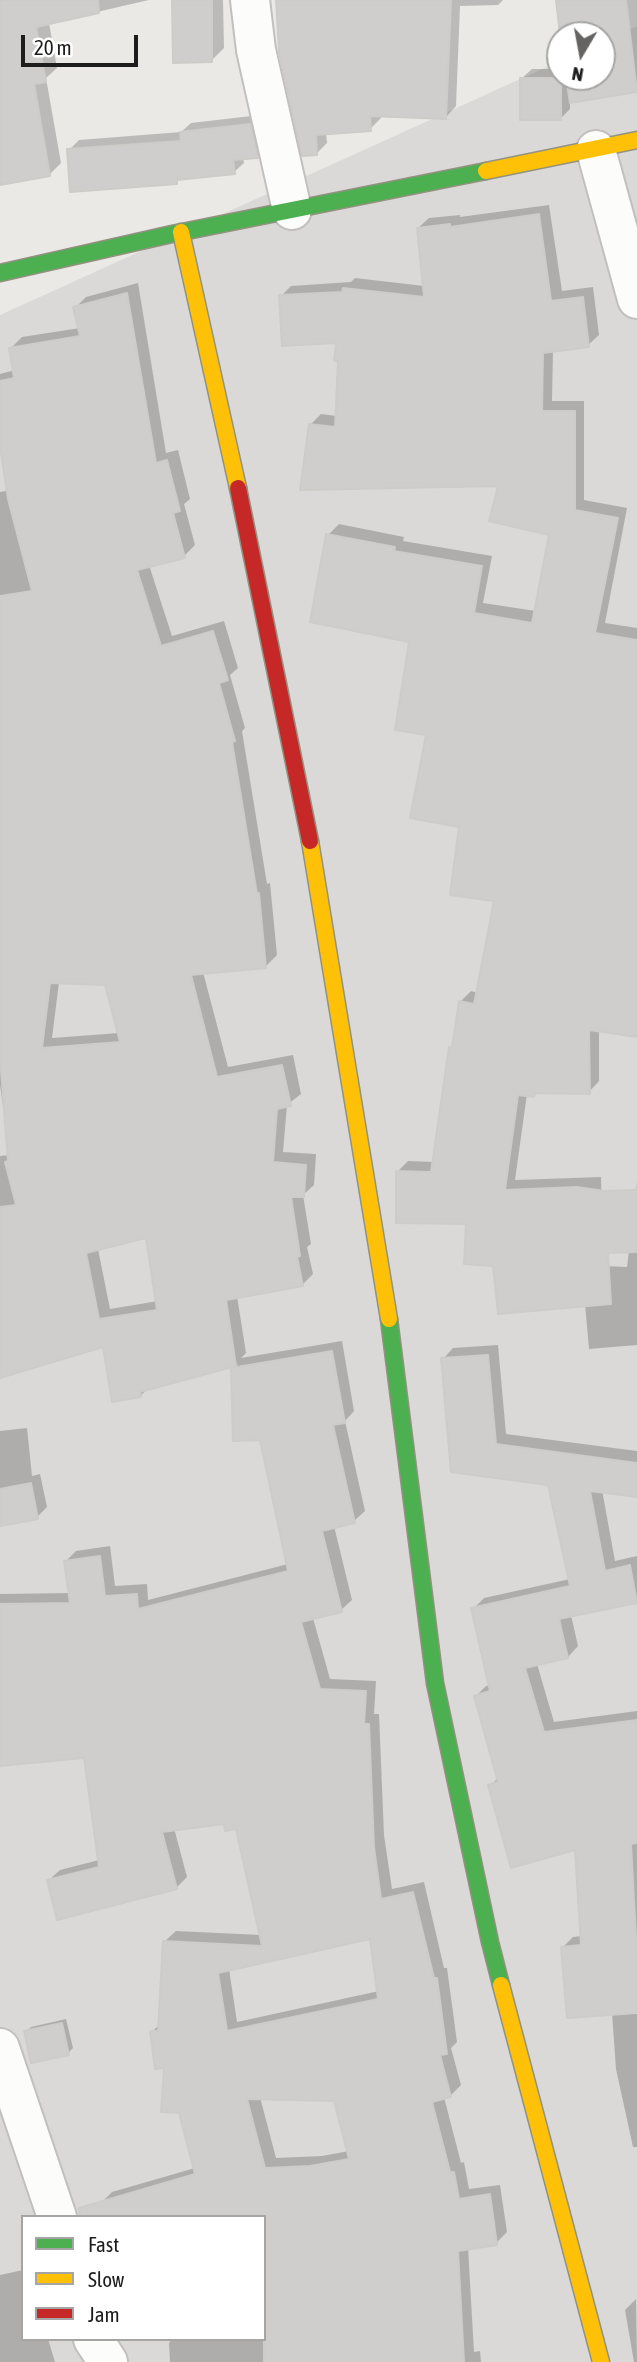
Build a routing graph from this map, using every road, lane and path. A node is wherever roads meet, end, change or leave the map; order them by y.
1 (250, 0) edge
2 (637, 140) edge
3 (596, 150) junction
4 (292, 210) junction
5 (181, 232) junction
6 (0, 273) edge
7 (637, 299) edge
8 (0, 2048) edge
9 (56, 2215) edge
10 (94, 2341) edge
11 (108, 2362) edge
12 (601, 2362) edge

1 - 4 street
2 - 3 street
3 - 4 street
3 - 7 street
4 - 5 street
5 - 6 street
5 - 12 street
8 - 9 street
10 - 11 street

